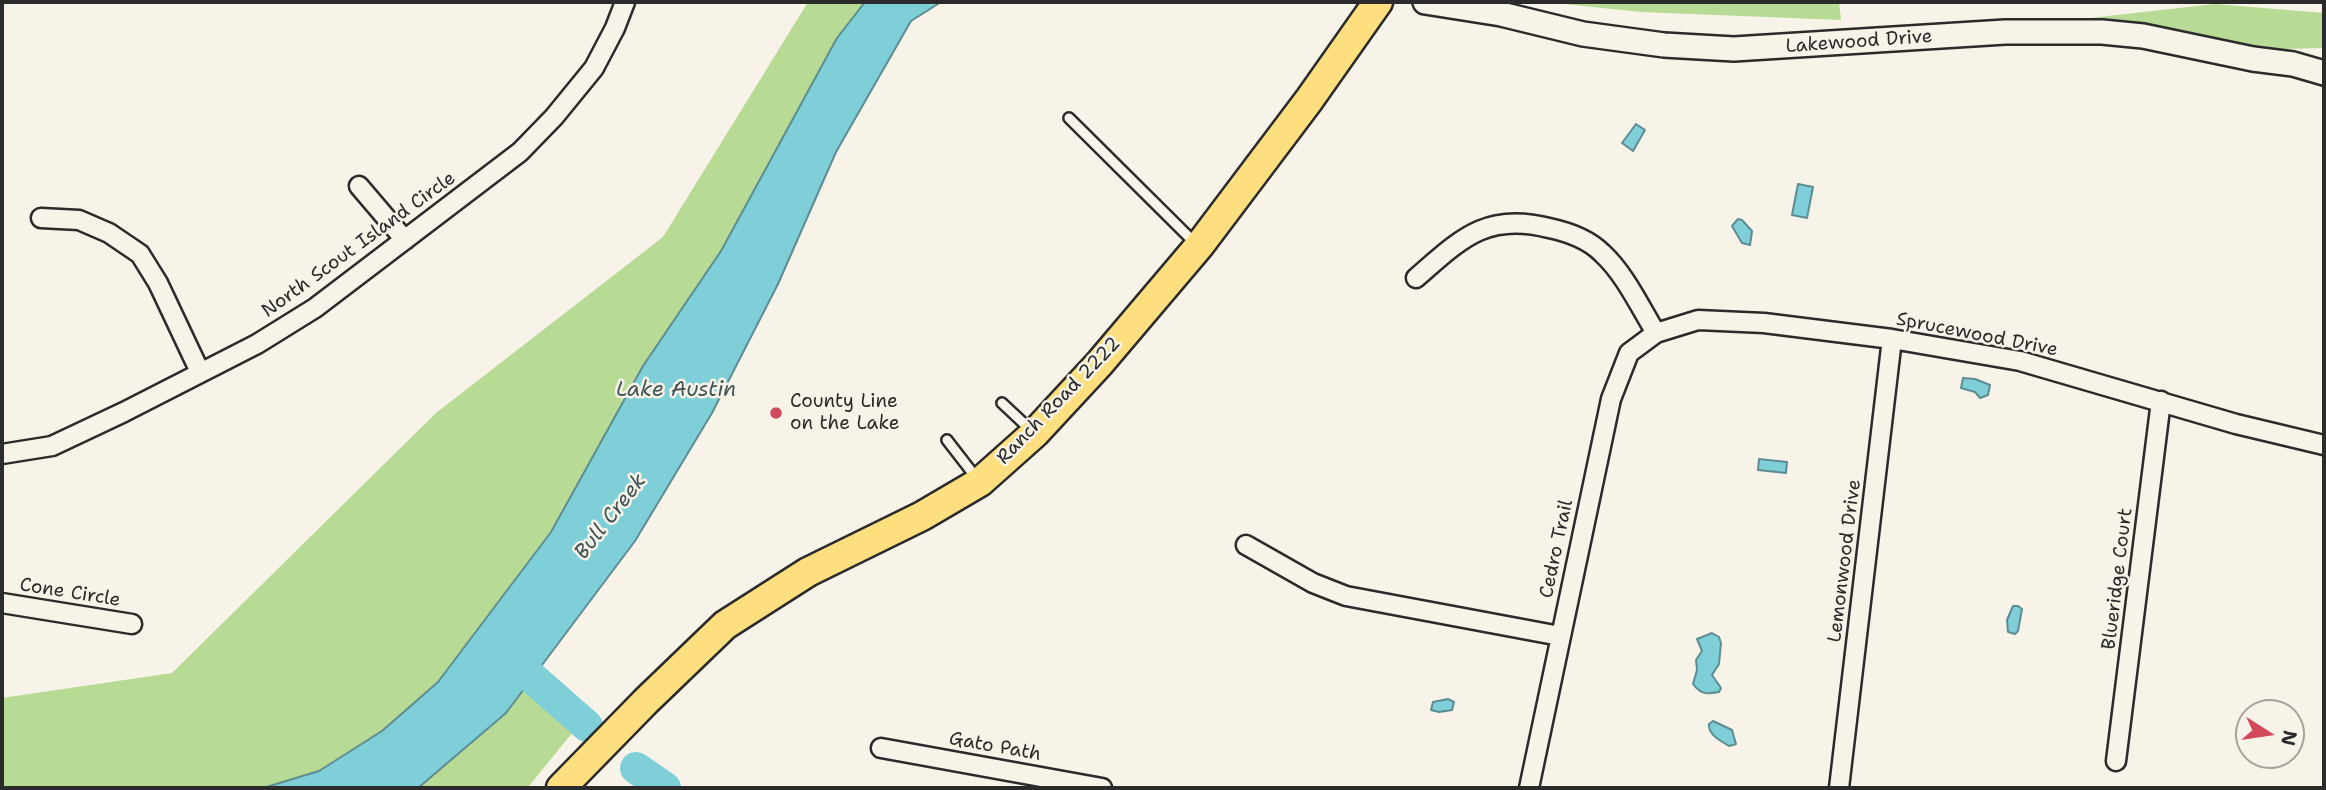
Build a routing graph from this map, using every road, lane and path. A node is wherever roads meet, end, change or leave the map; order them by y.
1 (625, 2) edge
2 (1378, 2) edge
3 (1425, 2) edge
4 (2324, 58) edge
5 (2293, 64) junction
6 (2324, 73) edge
7 (1069, 118) dead end
8 (359, 186) dead end
9 (41, 218) dead end
10 (405, 240) junction
11 (1199, 246) junction
12 (1416, 278) dead end
13 (1656, 333) junction
14 (1892, 339) junction
15 (200, 372) junction
16 (2161, 401) junction
17 (1002, 403) dead end
18 (1035, 433) junction
19 (947, 440) dead end
20 (2324, 445) edge
21 (2, 454) edge
22 (980, 482) junction
23 (1246, 545) dead end
24 (2, 603) edge
25 (132, 624) dead end
26 (1560, 636) junction
27 (881, 748) dead end
28 (2116, 761) dead end
29 (1032, 782) edge
30 (561, 788) edge
31 (1102, 788) edge
32 (1529, 788) edge
33 (1839, 788) edge

1 - 10 street, North Scout Island Circle
2 - 11 main road, Ranch Road 2222
3 - 5 street, Lakewood Drive
4 - 5 street, Lakewood Drive
5 - 6 street, Lakewood Drive
7 - 11 lane
8 - 10 street
9 - 15 street
10 - 15 street, North Scout Island Circle
11 - 18 main road, Ranch Road 2222
12 - 13 street
13 - 14 street, Sprucewood Drive
13 - 26 street, Cedro Trail
14 - 16 street, Sprucewood Drive
14 - 33 street, Lemonwood Drive
15 - 21 street, North Scout Island Circle
16 - 20 street, Sprucewood Drive
16 - 28 street, Blueridge Court
17 - 18 lane
18 - 22 main road, Ranch Road 2222
19 - 22 lane
22 - 30 main road, Ranch Road 2222
23 - 26 street
24 - 25 street, Cone Circle
26 - 32 street, Cedro Trail
27 - 29 street, Gato Path
29 - 31 street, Gato Path

